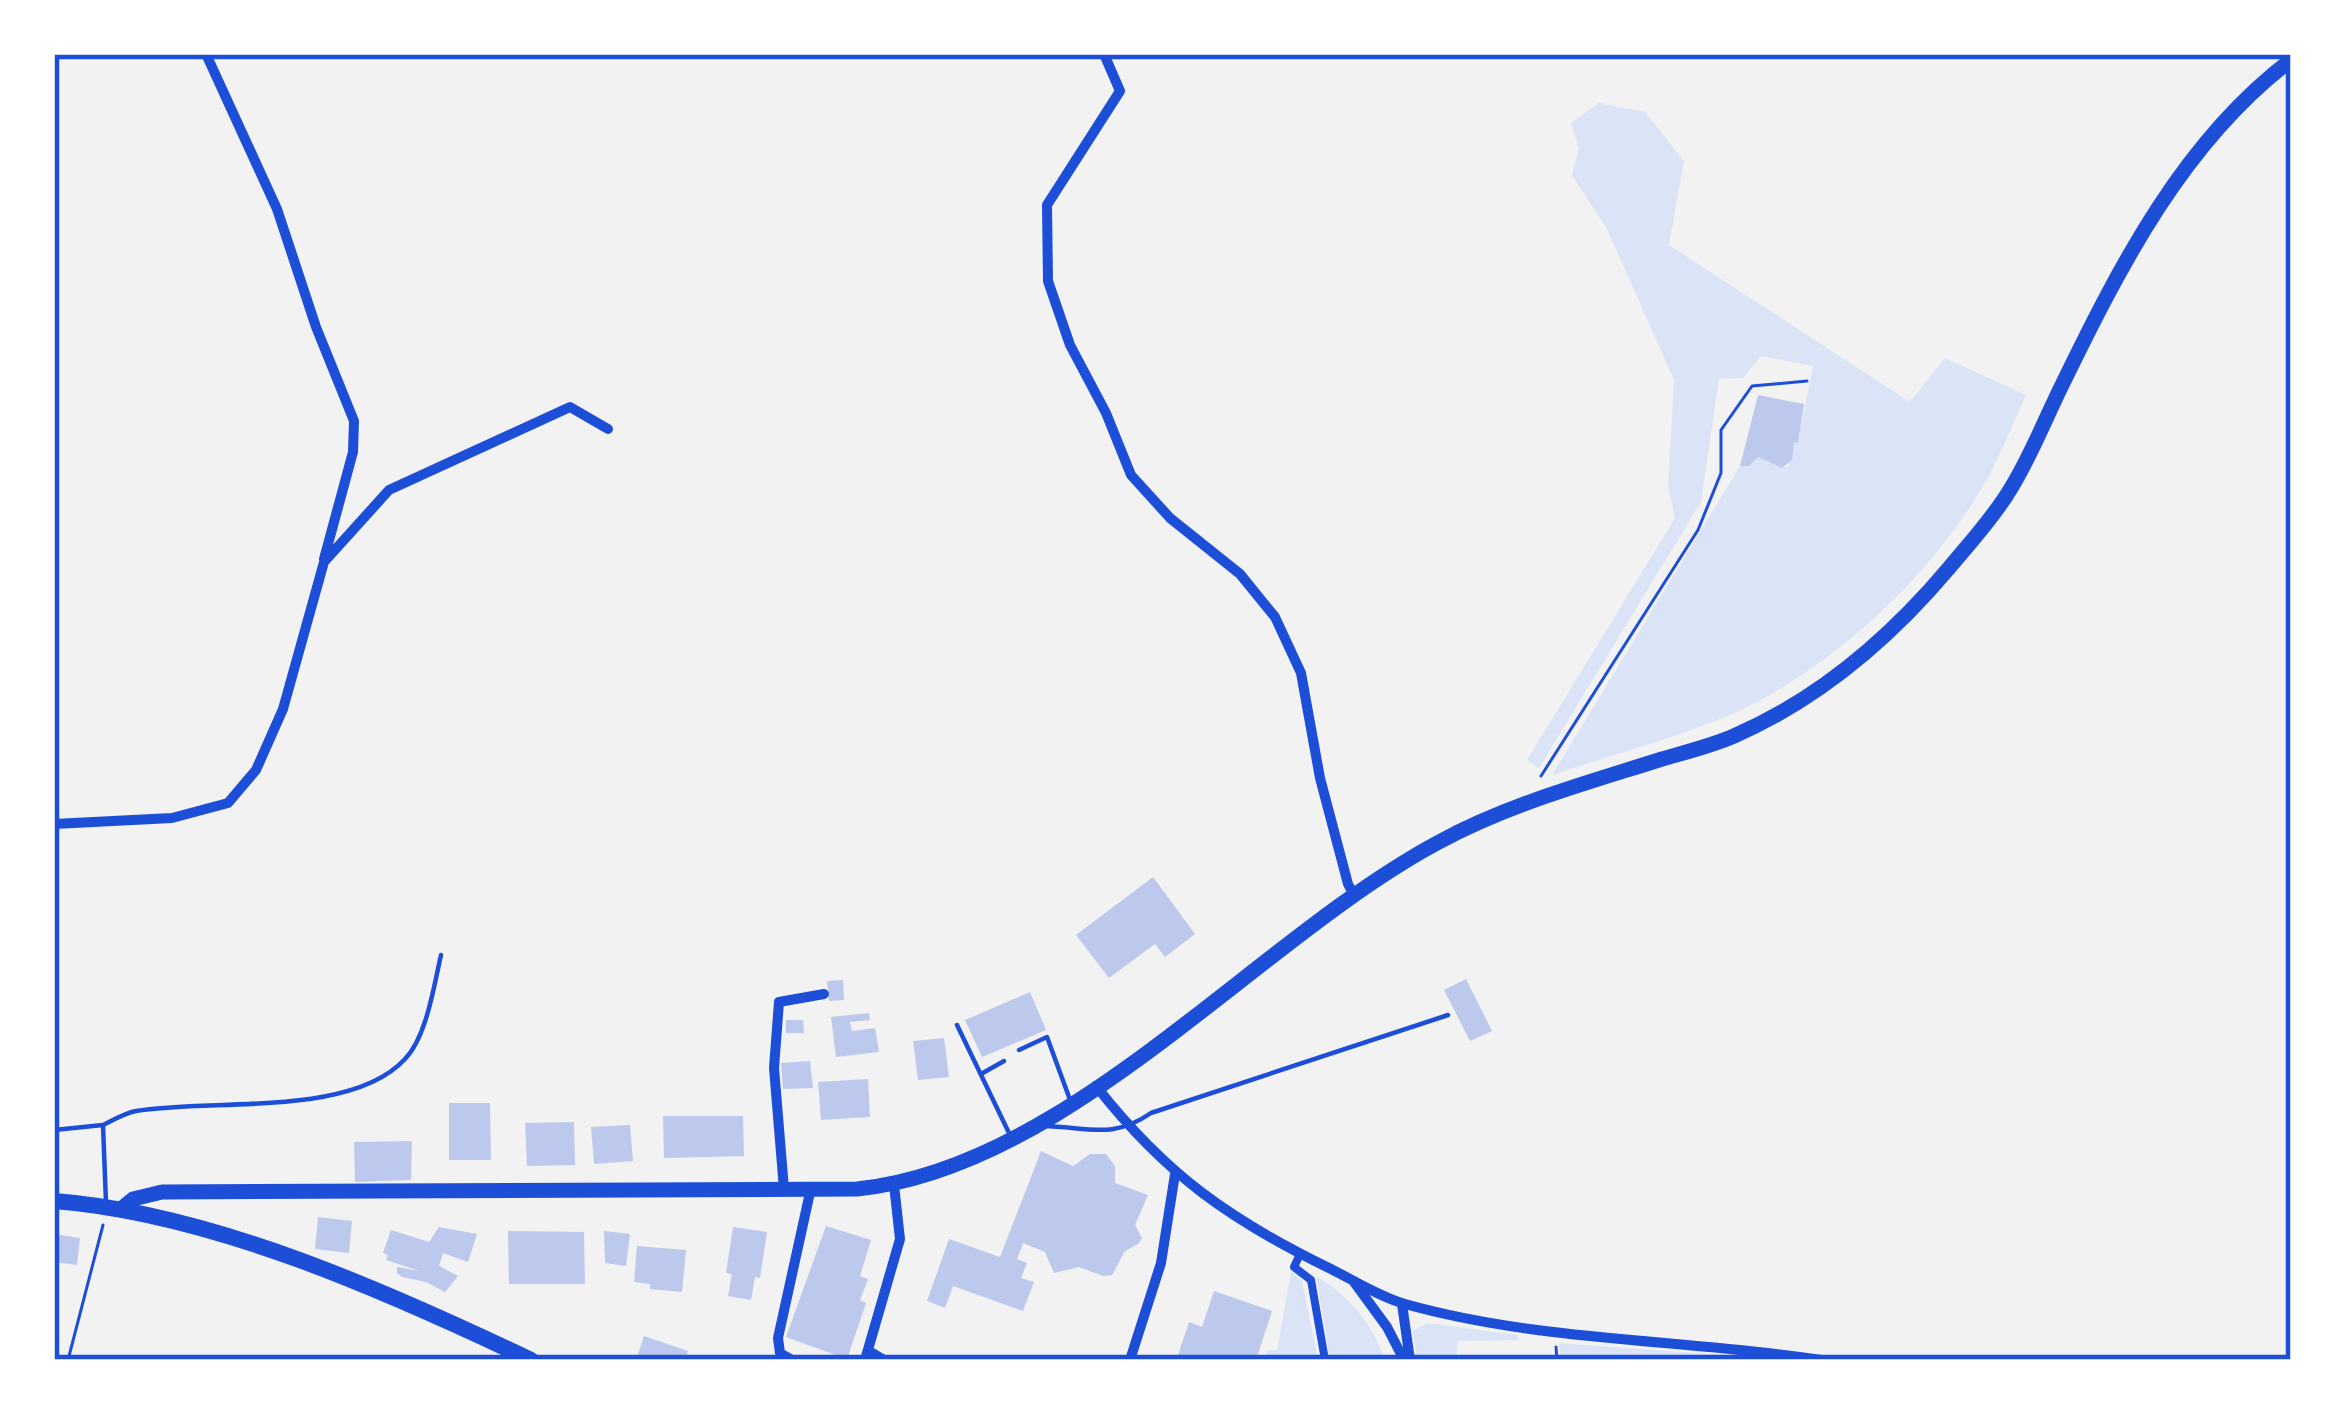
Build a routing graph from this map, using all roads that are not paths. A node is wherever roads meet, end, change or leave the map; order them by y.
1 (206, 54) edge
2 (1105, 54) edge
3 (2291, 60) edge
4 (608, 429) dead end
5 (324, 562) junction
6 (54, 824) edge
7 (1355, 897) junction
8 (441, 955) dead end
9 (824, 994) dead end
10 (1448, 1015) dead end
11 (957, 1024) dead end
12 (1019, 1050) dead end
13 (1004, 1061) dead end
14 (981, 1074) junction
15 (1096, 1086) junction
16 (1071, 1102) junction
17 (103, 1125) junction
18 (1031, 1126) junction
19 (1129, 1128) junction
20 (54, 1130) edge
21 (1011, 1138) junction
22 (1175, 1174) junction
23 (894, 1185) junction
24 (811, 1188) junction
25 (784, 1189) junction
26 (54, 1202) edge
27 (113, 1207) junction
28 (1300, 1254) junction
29 (1352, 1280) junction
30 (1402, 1304) junction
31 (867, 1355) edge
32 (531, 1360) edge
33 (792, 1360) edge
34 (884, 1360) edge
35 (1130, 1360) edge
36 (1325, 1360) edge
37 (1407, 1360) edge
38 (1822, 1360) edge

1 - 5 street
2 - 7 street
3 - 7 main road
4 - 5 street
5 - 6 street
7 - 15 main road
8 - 17 lane
9 - 25 street
10 - 19 lane
11 - 14 lane
12 - 16 lane
13 - 14 lane
14 - 21 lane
15 - 16 main road
15 - 19 street
16 - 18 main road
17 - 20 lane
17 - 27 lane
18 - 19 lane
18 - 21 main road
19 - 22 street
21 - 23 main road
22 - 28 street
22 - 35 street
23 - 24 main road
23 - 31 street
24 - 25 main road
24 - 33 street
25 - 27 main road
26 - 27 main road
27 - 32 main road
28 - 29 street
28 - 36 street
29 - 30 street
29 - 37 street
30 - 37 street
30 - 38 street
31 - 34 street

